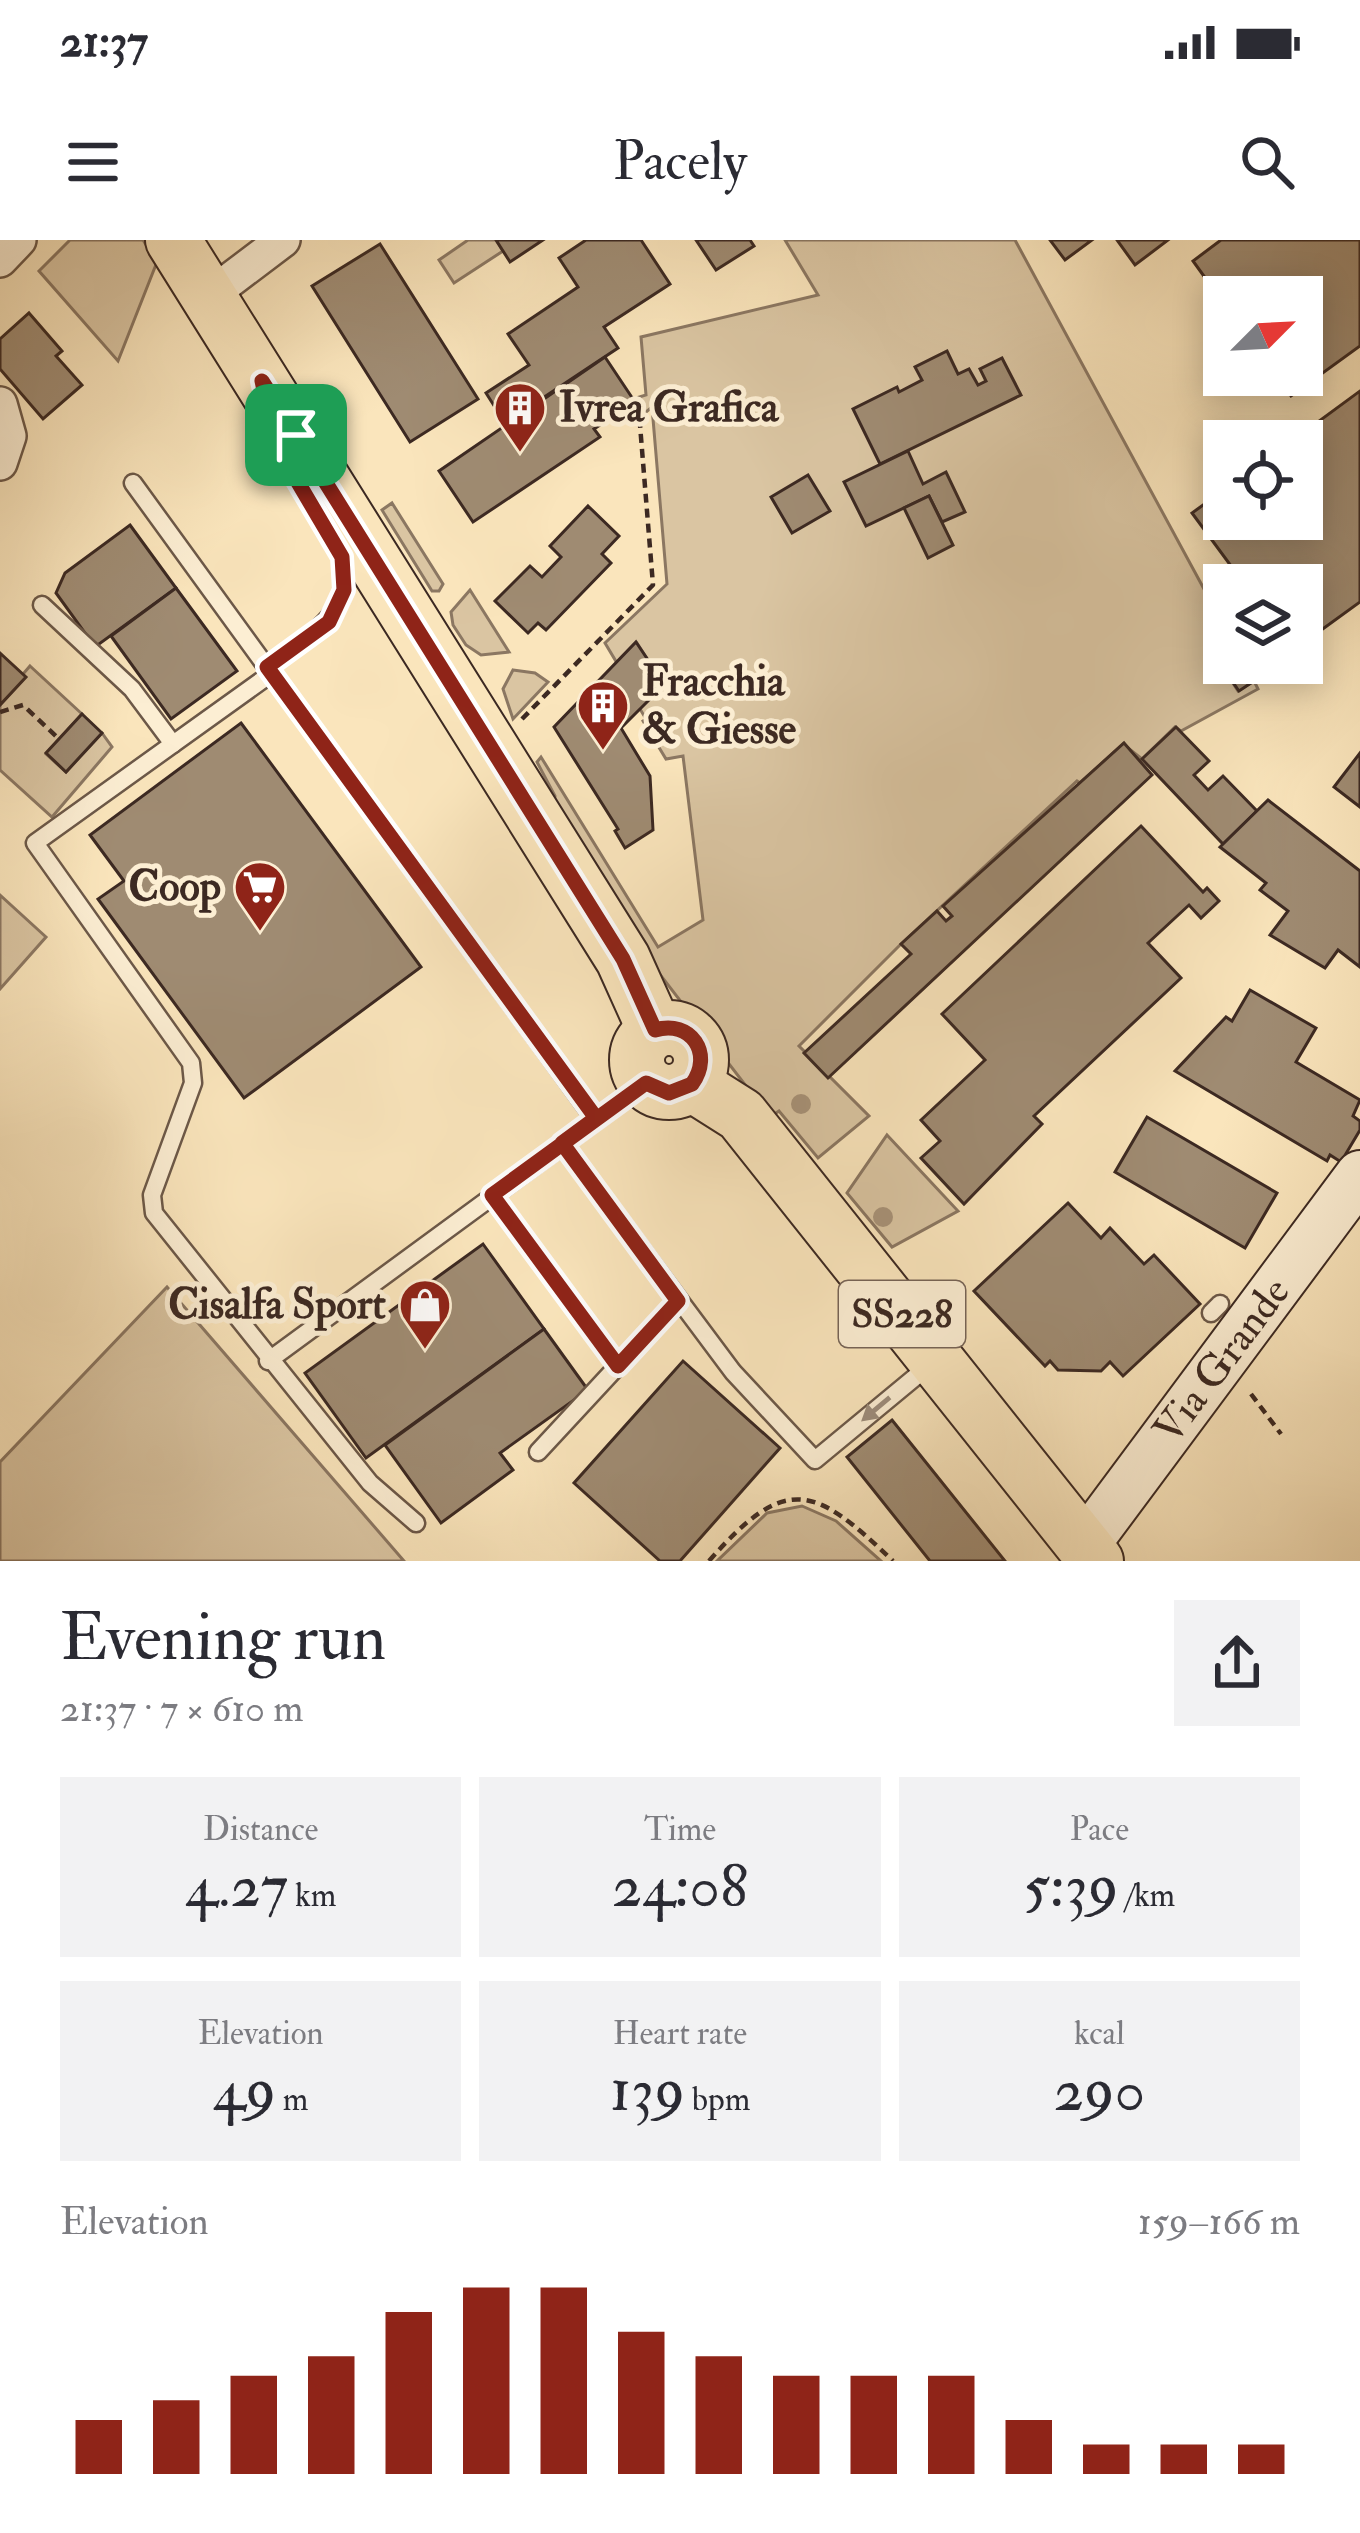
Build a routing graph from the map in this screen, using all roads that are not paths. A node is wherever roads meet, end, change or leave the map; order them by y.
1 (19, 240) edge
2 (173, 240) edge
3 (283, 240) edge
4 (0, 260) edge
5 (209, 296) junction
6 (262, 381) junction
7 (0, 404) edge
8 (276, 445) dead end
9 (0, 463) edge
10 (133, 483) dead end
11 (320, 520) dead end
12 (42, 605) dead end
13 (270, 670) junction
14 (173, 744) junction
15 (669, 1083) junction
16 (596, 1118) junction
17 (562, 1143) junction
18 (1360, 1175) edge
19 (492, 1195) junction
20 (678, 1301) junction
21 (938, 1358) junction
22 (268, 1361) junction
23 (618, 1366) junction
24 (538, 1452) dead end
25 (416, 1522) dead end
26 (1084, 1556) edge

1 - 4 street
2 - 5 main road
3 - 5 street
5 - 6 main road
6 - 8 lane
6 - 15 main road
7 - 9 street
10 - 13 lane
11 - 13 lane
12 - 14 lane
13 - 14 lane
13 - 16 lane
14 - 22 lane
15 - 16 lane
15 - 21 main road, SS228
16 - 17 lane
17 - 19 lane
17 - 20 lane
18 - 26 street, Via Grande
19 - 22 lane
19 - 23 lane
21 -> 20 lane
20 - 23 lane
21 - 26 main road, SS228
22 - 25 lane
23 - 24 lane

